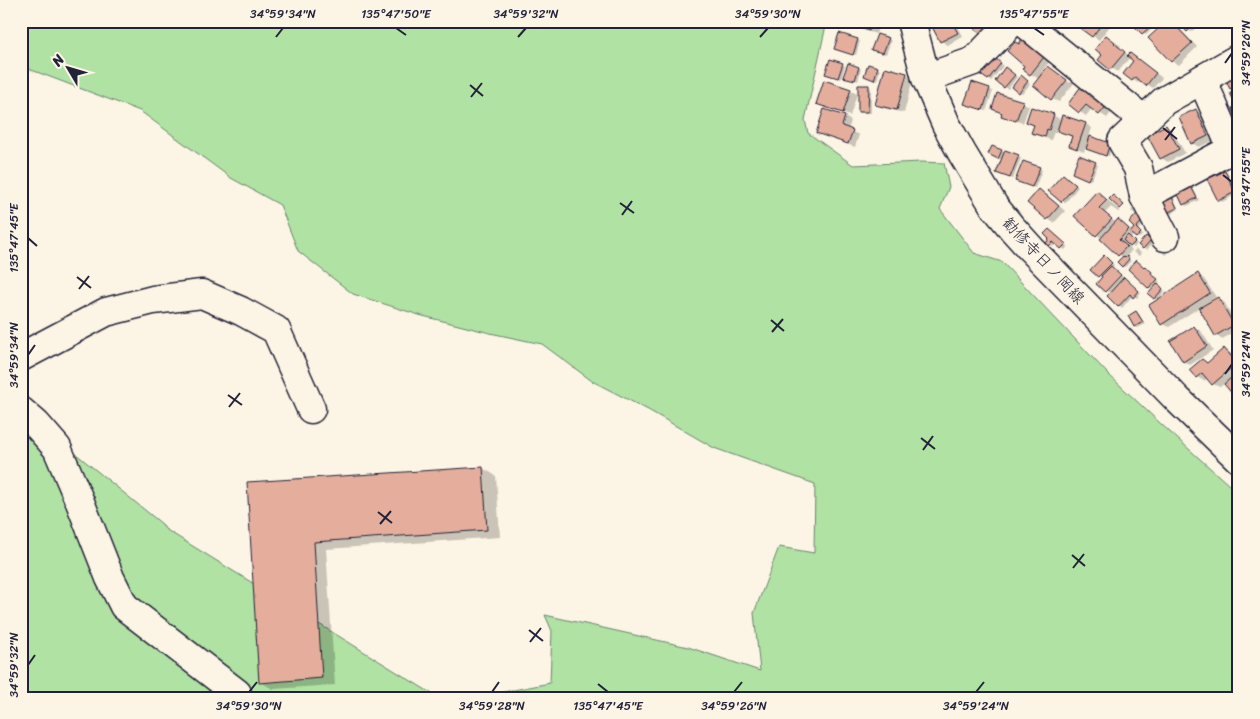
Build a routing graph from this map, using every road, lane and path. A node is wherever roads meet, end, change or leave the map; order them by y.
1 (911, 21) edge
2 (1013, 21) edge
3 (1022, 21) edge
4 (1239, 58) edge
5 (926, 78) junction
6 (1202, 79) junction
7 (1144, 120) junction
8 (1144, 196) junction
9 (1166, 237) dead end
10 (21, 357) edge
11 (311, 409) dead end
12 (21, 411) edge
13 (1239, 459) edge
14 (237, 693) dead end

1 - 5 street, 勧修寺日ノ岡線
2 - 5 street
3 - 7 street
4 - 6 street
5 - 13 street, 勧修寺日ノ岡線
6 - 7 street
6 - 8 street
7 - 8 street
8 - 9 street
10 - 11 street
12 - 14 street

